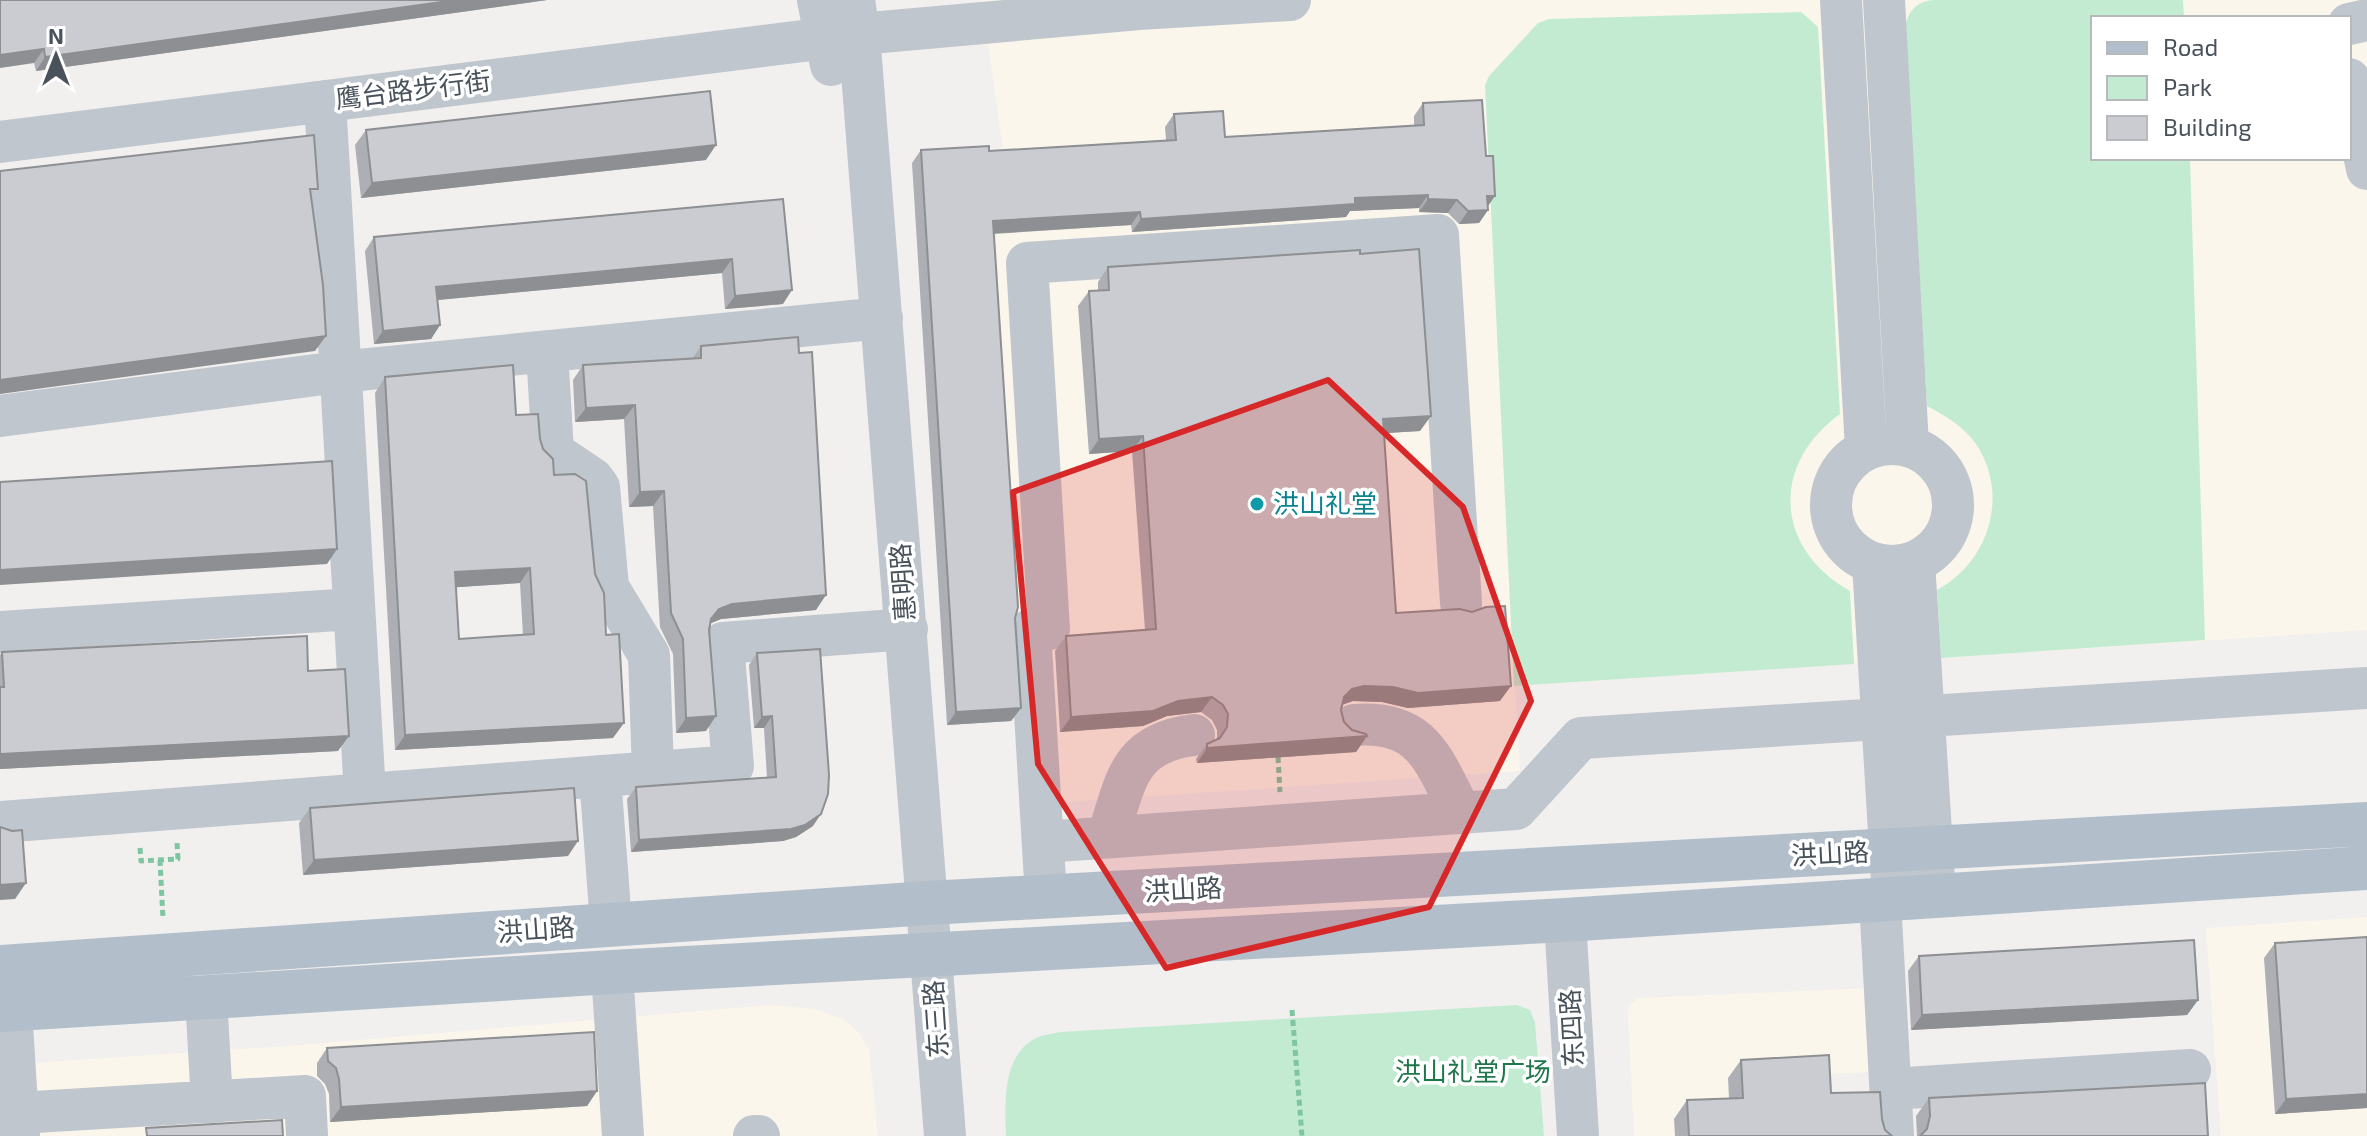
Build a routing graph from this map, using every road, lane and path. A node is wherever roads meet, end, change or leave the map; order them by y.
1 (1290, 0) edge
2 (1841, 0) edge
3 (1884, 0) edge
4 (1138, 4) edge
5 (839, 18) edge
6 (2351, 89) edge
7 (325, 101) junction
8 (0, 142) edge
9 (2367, 169) edge
10 (882, 318) junction
11 (547, 352) junction
12 (339, 372) junction
13 (0, 416) edge
14 (1908, 446) junction
15 (1866, 449) junction
16 (1914, 562) junction
17 (1873, 564) junction
18 (1461, 603) dead end
19 (353, 609) junction
20 (907, 629) junction
21 (0, 632) edge
22 (2367, 688) edge
23 (1924, 716) junction
24 (1882, 719) junction
25 (1354, 725) dead end
26 (1194, 735) dead end
27 (653, 772) junction
28 (600, 776) junction
29 (365, 794) junction
30 (1461, 813) junction
31 (0, 822) edge
32 (2367, 824) edge
33 (1108, 836) junction
34 (1043, 842) junction
35 (1911, 849) junction
36 (160, 860) dead end
37 (2367, 868) edge
38 (1046, 897) junction
39 (1903, 898) junction
40 (928, 903) junction
41 (1565, 920) junction
42 (611, 924) junction
43 (931, 954) junction
44 (165, 955) junction
45 (0, 967) edge
46 (612, 972) junction
47 (206, 997) junction
48 (5, 1010) edge
49 (1292, 1010) dead end
50 (2190, 1070) dead end
51 (1891, 1089) junction
52 (212, 1102) junction
53 (18, 1125) edge
54 (307, 1136) edge
55 (623, 1136) edge
56 (945, 1136) edge
57 (1302, 1136) edge
58 (1578, 1136) edge
59 (1893, 1136) edge

1 - 4 street, 鹰台路步行街
2 - 15 street
3 - 14 street
4 - 5 street, 鹰台路步行街
5 - 7 street, 鹰台路步行街
5 - 10 street, 惠明路
6 - 9 street
7 - 8 street, 鹰台路步行街
7 - 12 street
10 - 11 street
10 - 20 street, 惠明路
11 - 12 street
11 - 27 street
12 - 13 street
12 - 19 street
14 - 15 street
14 - 16 street
15 - 17 street
16 - 17 street
16 - 23 street
17 - 24 street
18 - 34 street
19 - 21 street
19 - 29 street
20 - 27 street
20 - 40 street, 惠明路
22 - 23 street
23 - 24 street
23 - 35 street
24 - 30 street
24 - 35 street
25 - 30 street
26 - 33 street
27 - 28 street
28 - 29 street
28 - 42 street
29 - 31 street
30 - 33 street
32 - 35 main road, 洪山路
33 - 34 street
34 - 38 street
35 - 38 main road, 洪山路
35 - 39 street
36 - 44 path
37 - 39 main road, 洪山路
38 - 40 main road, 洪山路
39 - 41 main road, 洪山路
39 - 51 street
40 - 42 main road, 洪山路
40 - 43 street, 东三路
41 - 43 main road, 洪山路
41 - 58 street, 东四路
42 - 44 main road, 洪山路
43 - 46 main road, 洪山路
43 - 56 street, 东三路
44 - 45 main road, 洪山路
46 - 47 main road, 洪山路
46 - 55 street
47 - 48 main road, 洪山路
47 - 52 street
48 - 53 street
49 - 57 path
50 - 51 street
51 - 59 street
52 - 53 street
52 - 54 street

